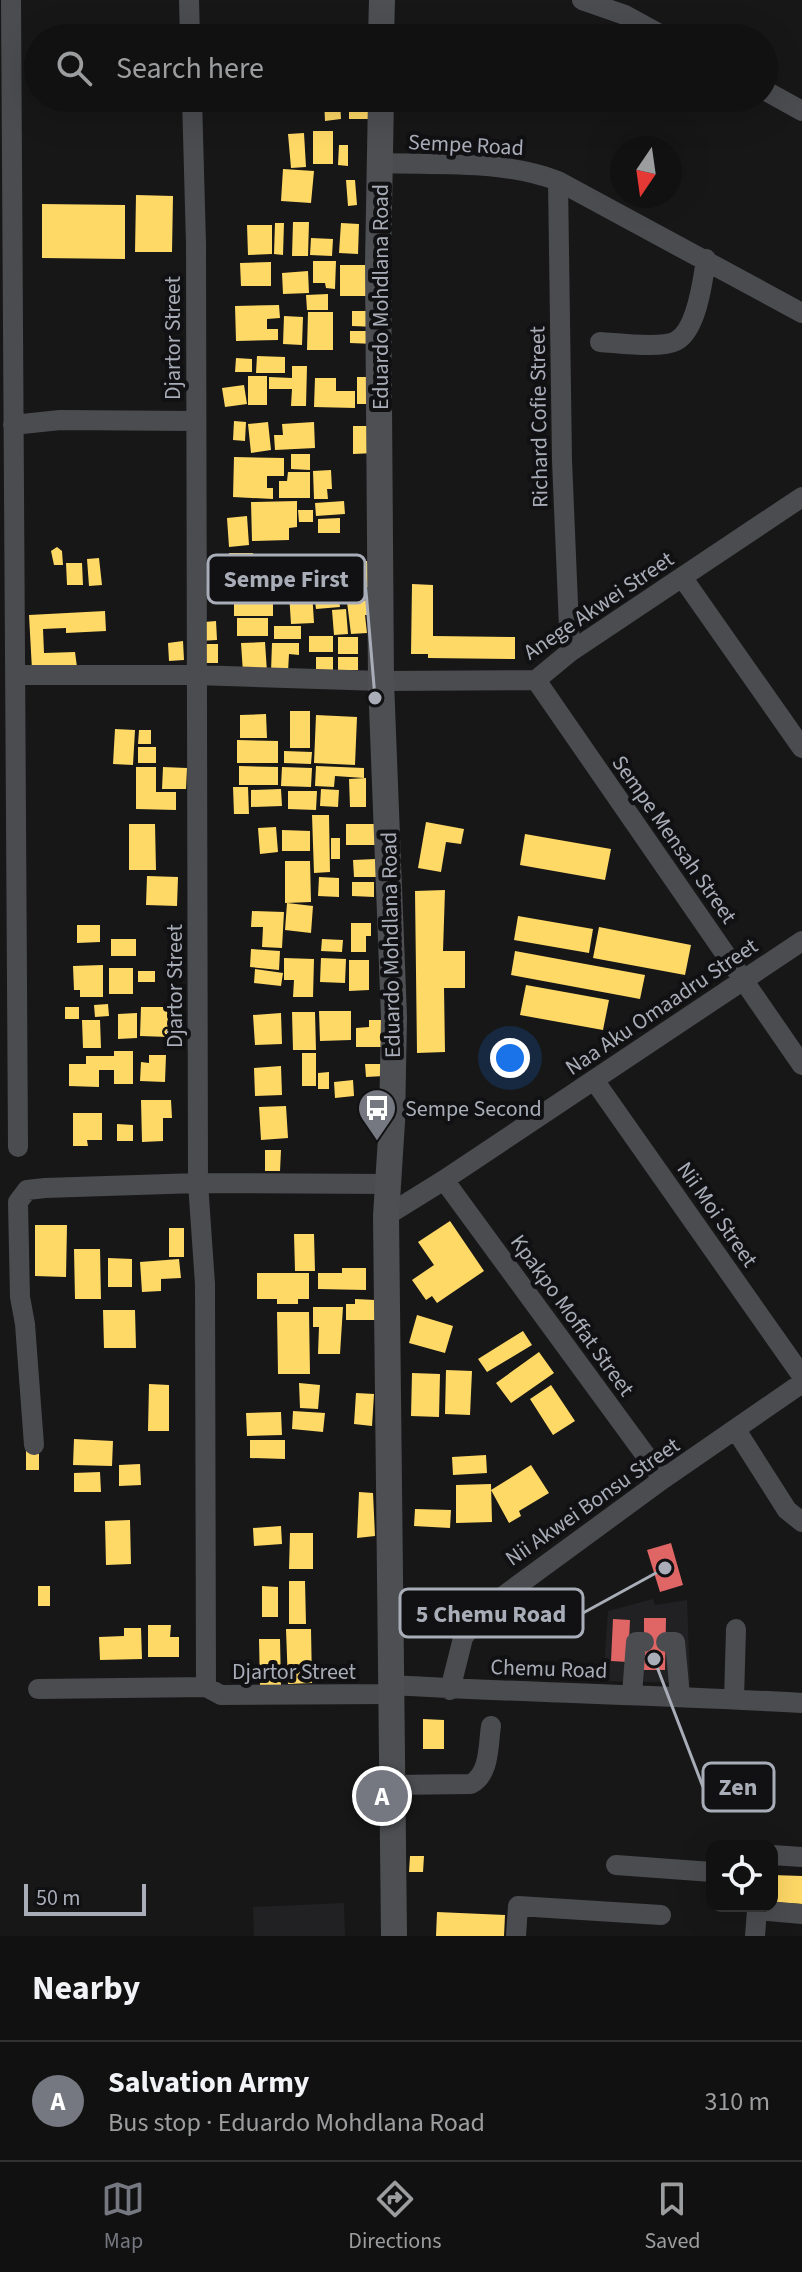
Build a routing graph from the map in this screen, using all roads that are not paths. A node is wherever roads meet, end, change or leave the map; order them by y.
1 (189, 0) edge
2 (382, 0) edge
3 (582, 0) edge
4 (7, 11) edge
5 (190, 24) edge
6 (381, 24) edge
7 (641, 24) edge
8 (778, 98) edge
9 (802, 111) edge
10 (192, 112) edge
11 (381, 112) edge
12 (380, 163) junction
13 (558, 181) junction
14 (706, 259) junction
15 (802, 313) edge
16 (600, 342) dead end
17 (196, 421) junction
18 (13, 425) junction
19 (802, 497) edge
20 (682, 577) junction
21 (570, 652) junction
22 (16, 675) junction
23 (196, 675) junction
24 (536, 680) junction
25 (381, 681) junction
26 (802, 748) edge
27 (802, 941) edge
28 (743, 981) junction
29 (802, 1065) edge
30 (594, 1080) junction
31 (18, 1147) dead end
32 (444, 1180) junction
33 (198, 1183) junction
34 (389, 1184) junction
35 (386, 1216) junction
36 (802, 1376) edge
37 (802, 1383) edge
38 (736, 1430) junction
39 (34, 1445) dead end
40 (663, 1479) junction
41 (802, 1522) edge
42 (736, 1629) dead end
43 (644, 1642) dead end
44 (666, 1642) dead end
45 (206, 1687) junction
46 (38, 1689) dead end
47 (391, 1690) junction
48 (450, 1690) junction
49 (632, 1695) junction
50 (680, 1696) junction
51 (734, 1699) junction
52 (802, 1703) edge
53 (491, 1726) dead end
54 (392, 1785) junction
55 (778, 1855) edge
56 (802, 1857) edge
57 (616, 1865) dead end
58 (706, 1872) edge
59 (802, 1914) edge
60 (661, 1915) dead end
61 (394, 1936) edge
62 (516, 1936) edge
63 (755, 1936) edge

1 - 5 street
2 - 6 main road
3 - 7 street
4 - 18 street
8 - 9 street
10 - 17 street, Djartor Street
11 - 12 main road, Eduardo Mohdlana Road
12 - 13 street, Sempe Road
12 - 25 main road, Eduardo Mohdlana Road
13 - 14 street, Sempe Road
13 - 21 street, Richard Cofie Street
14 - 15 street, Sempe Road
14 - 16 street
17 - 18 street
17 - 23 street, Djartor Street
18 - 22 street
19 - 20 street, Anege Akwei Street
20 - 21 street, Anege Akwei Street
20 - 26 street
21 - 24 street, Anege Akwei Street
22 - 23 street, Anege Akwei Street
22 - 31 street
23 - 25 street, Anege Akwei Street
23 - 33 street, Djartor Street
24 - 25 street, Anege Akwei Street
24 - 28 street, Sempe Mensah Street
25 - 34 main road, Eduardo Mohdlana Road
27 - 28 street, Naa Aku Omaadru Street
28 - 29 street, Sempe Mensah Street
28 - 30 street, Naa Aku Omaadru Street
30 - 32 street, Naa Aku Omaadru Street
30 - 36 street, Nii Moi Street
32 - 35 street, Naa Aku Omaadru Street
32 - 40 street, Kpakpo Moffat Street
33 - 34 street
33 - 39 street
33 - 45 street, Djartor Street
34 - 35 main road, Eduardo Mohdlana Road
35 - 47 main road, Eduardo Mohdlana Road
37 - 38 street, Nii Akwei Bonsu Street
38 - 40 street, Nii Akwei Bonsu Street
38 - 41 street
40 - 48 street, Nii Akwei Bonsu Street
42 - 51 street
43 - 49 street
44 - 50 street
45 - 46 street
45 - 47 street, Djartor Street
47 - 48 street, Chemu Road
47 - 54 main road, Eduardo Mohdlana Road
48 - 49 street, Chemu Road
49 - 50 street, Chemu Road
50 - 51 street, Chemu Road
51 - 52 street, Chemu Road
53 - 54 street
54 - 61 main road, Eduardo Mohdlana Road
55 - 56 street
57 - 58 street
59 - 63 street
60 - 62 street

